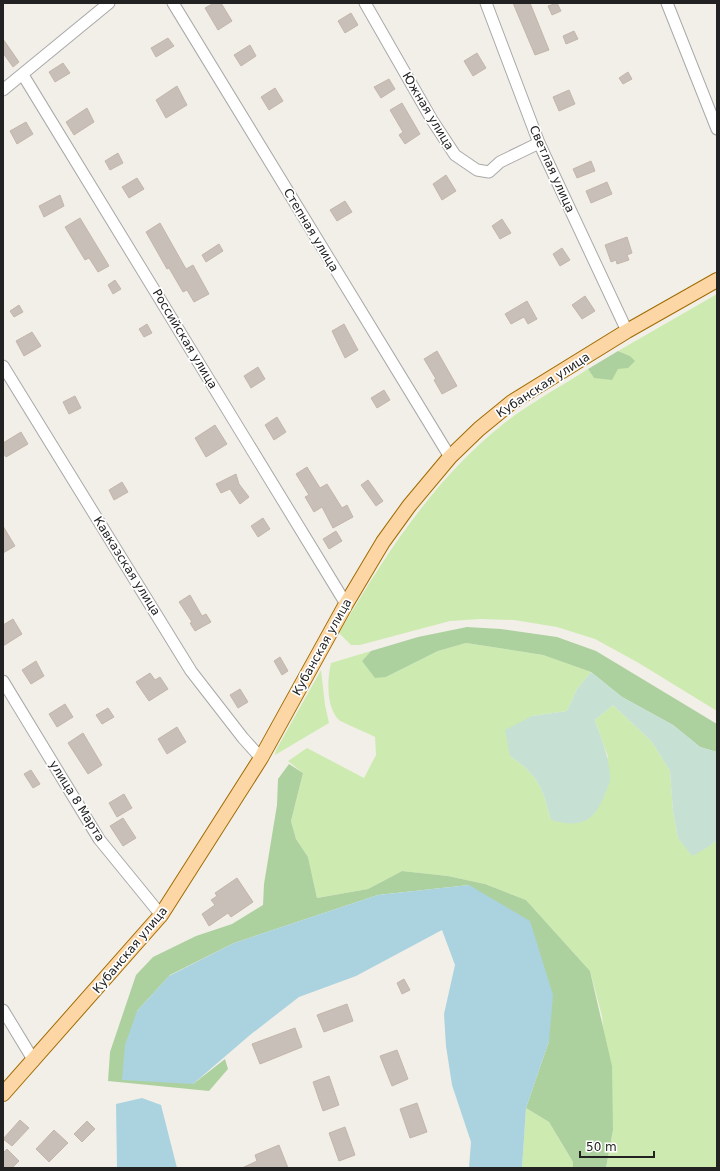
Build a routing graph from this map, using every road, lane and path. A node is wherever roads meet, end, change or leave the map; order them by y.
1 (109, 3) edge
2 (173, 3) edge
3 (365, 3) edge
4 (486, 3) edge
5 (667, 3) edge
6 (24, 75) junction
7 (3, 90) edge
8 (717, 129) edge
9 (539, 143) junction
10 (717, 280) edge
11 (627, 331) junction
12 (3, 366) edge
13 (450, 457) junction
14 (346, 604) junction
15 (3, 680) edge
16 (261, 758) junction
17 (162, 915) junction
18 (3, 1010) edge
19 (34, 1061) junction
20 (3, 1094) edge

1 - 6 street
2 - 13 street, Степная улица
3 - 9 street, Южная улица
4 - 9 street, Светлая улица
5 - 8 street
6 - 7 street
6 - 14 street, Российская улица
9 - 11 street, Светлая улица
10 - 11 main road, Кубанская улица
11 - 13 main road, Кубанская улица
12 - 16 street, Кавказская улица
13 - 14 main road, Кубанская улица
14 - 16 main road, Кубанская улица
15 - 17 street, улица 8 Марта
16 - 17 main road, Кубанская улица
17 - 19 main road, Кубанская улица
18 - 19 street
19 - 20 main road, Кубанская улица

